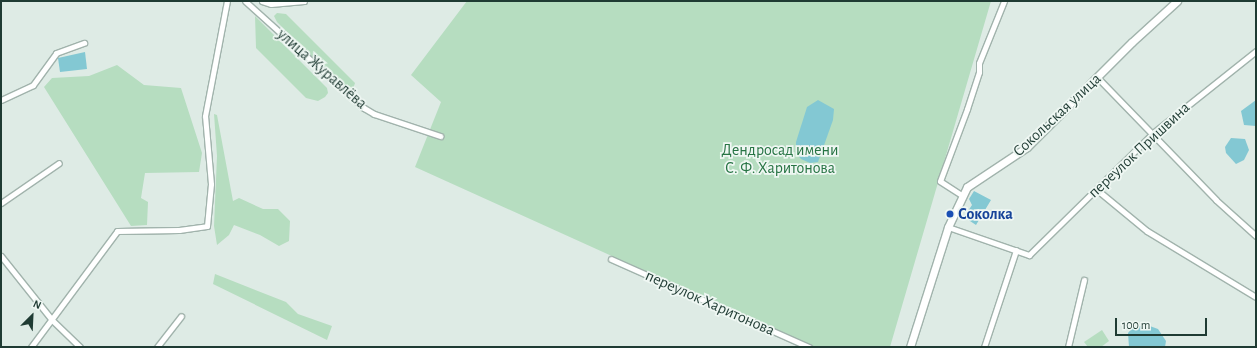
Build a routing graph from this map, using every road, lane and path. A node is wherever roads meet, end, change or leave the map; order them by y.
1 (227, 1) edge
2 (246, 1) edge
3 (262, 1) edge
4 (304, 1) edge
5 (1004, 1) edge
6 (1177, 1) edge
7 (84, 42) dead end
8 (1256, 51) edge
9 (1097, 77) junction
10 (1, 100) edge
11 (1153, 134) junction
12 (440, 136) dead end
13 (59, 163) dead end
14 (1096, 189) junction
15 (963, 196) junction
16 (1, 203) edge
17 (948, 227) junction
18 (1256, 236) edge
19 (1016, 250) junction
20 (1, 256) edge
21 (611, 259) dead end
22 (1084, 280) dead end
23 (1255, 296) edge
24 (181, 316) dead end
25 (52, 320) junction
26 (31, 347) edge
27 (80, 347) edge
28 (156, 347) edge
29 (809, 347) edge
30 (910, 347) edge
31 (984, 347) edge
32 (1068, 347) edge

1 - 25 street
2 - 12 street, улица Журавлёва
3 - 4 street
5 - 15 street
6 - 9 street, Сокольская улица
7 - 10 street
8 - 11 street, переулок Пришвина
9 - 11 street
9 - 15 street, Сокольская улица
11 - 14 street, переулок Пришвина
11 - 18 street
13 - 16 street
14 - 19 street, переулок Пришвина
14 - 23 street
15 - 17 street, Сокольская улица
17 - 19 street
17 - 30 street, Сокольская улица
19 - 31 street
20 - 25 street
21 - 29 street, переулок Харитонова
22 - 32 street
24 - 28 street
25 - 26 street
25 - 27 street

